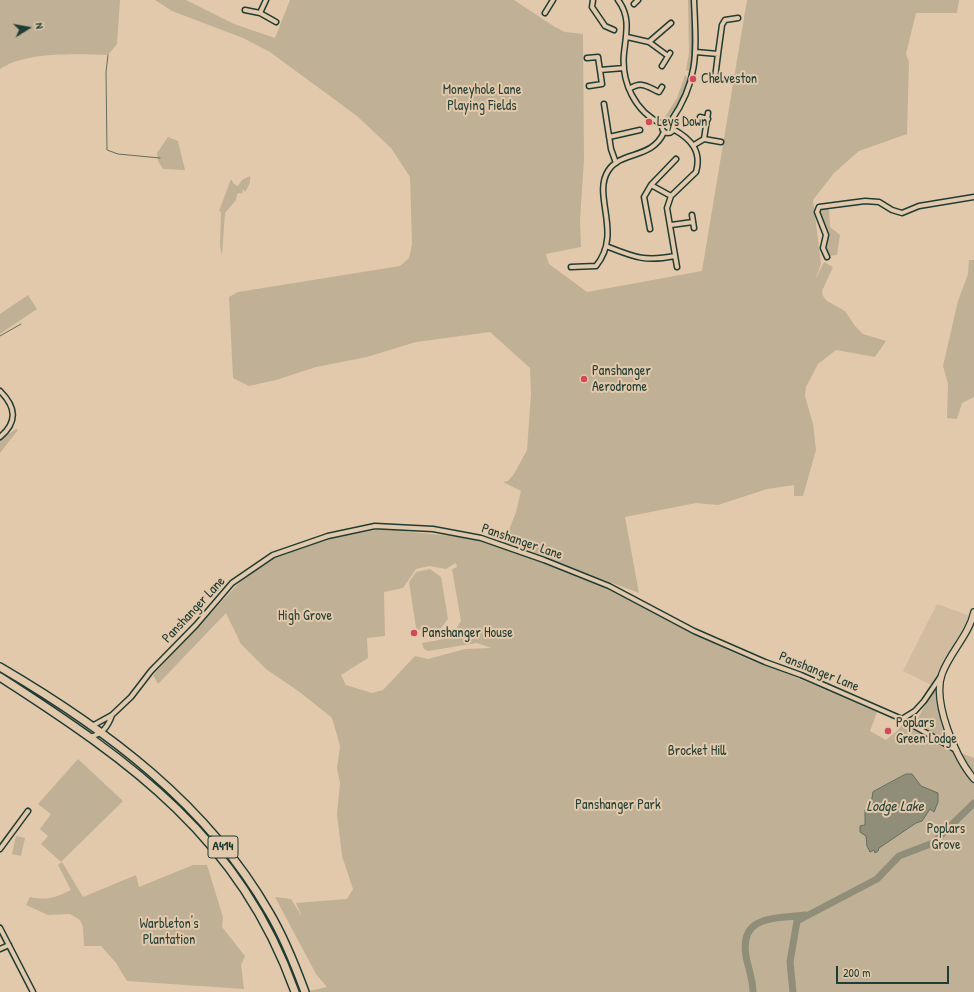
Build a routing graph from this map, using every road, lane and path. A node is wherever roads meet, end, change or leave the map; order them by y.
1 (266, 0) edge
2 (593, 0) edge
3 (618, 0) edge
4 (638, 0) edge
5 (694, 0) edge
6 (550, 1) edge
7 (634, 4) dead end
8 (245, 10) dead end
9 (260, 13) junction
10 (545, 13) dead end
11 (738, 18) dead end
12 (276, 22) dead end
13 (670, 23) dead end
14 (614, 30) dead end
15 (627, 37) junction
16 (649, 42) junction
17 (696, 52) junction
18 (718, 54) junction
19 (587, 58) dead end
20 (662, 66) dead end
21 (624, 68) junction
22 (600, 70) junction
23 (715, 78) dead end
24 (589, 86) dead end
25 (662, 87) dead end
26 (629, 89) junction
27 (604, 104) dead end
28 (708, 113) dead end
29 (700, 117) dead end
30 (708, 119) junction
31 (671, 121) junction
32 (662, 124) junction
33 (674, 129) junction
34 (640, 130) dead end
35 (664, 132) junction
36 (609, 137) junction
37 (704, 139) junction
38 (721, 142) dead end
39 (694, 145) junction
40 (676, 159) dead end
41 (616, 163) junction
42 (650, 185) junction
43 (671, 196) junction
44 (974, 197) edge
45 (692, 215) dead end
46 (693, 222) junction
47 (671, 225) junction
48 (694, 228) dead end
49 (650, 229) dead end
50 (606, 246) junction
51 (675, 256) junction
52 (827, 257) dead end
53 (571, 267) dead end
54 (677, 267) dead end
55 (0, 391) edge
56 (0, 437) edge
57 (974, 612) edge
58 (0, 667) edge
59 (942, 675) junction
60 (0, 677) edge
61 (112, 715) junction
62 (902, 720) junction
63 (92, 726) junction
64 (101, 732) junction
65 (89, 737) junction
66 (956, 750) junction
67 (974, 779) edge
68 (28, 811) dead end
69 (0, 849) edge
70 (0, 928) edge
71 (9, 945) junction
72 (0, 949) edge
73 (32, 992) edge
74 (295, 992) edge
75 (305, 992) edge

1 - 9 street
2 - 14 street
3 - 15 street
4 - 7 street
5 - 17 street
6 - 10 street
8 - 9 street
9 - 12 street
11 - 18 street
13 - 16 street
15 - 16 street
15 - 21 street
16 - 20 street
17 - 18 street
17 - 31 street
18 - 23 street
19 - 22 street
21 - 22 street
21 - 26 street
22 - 24 street
25 - 26 street
26 - 32 street
27 - 36 street
28 - 30 street
29 - 30 street
30 - 37 street
31 - 32 street
31 - 33 street
32 - 35 street
33 - 35 street
33 - 39 street
34 - 36 street
35 - 41 street
36 - 41 street
37 - 38 street
37 - 39 street
39 - 43 street
40 - 42 street
41 - 50 street
42 - 43 street
42 - 49 street
43 - 47 street
44 - 52 street
45 - 46 street
46 - 47 street
46 - 48 street
47 - 51 street
50 - 51 street
50 - 53 street
51 - 54 street
55 - 56 street
57 - 59 main road
58 - 63 highway, A414
59 - 62 street
59 - 66 main road
60 - 65 highway, A414
61 - 62 street, Panshanger Lane
61 - 63 street, Panshanger Lane
61 - 64 street, Panshanger Lane
62 - 66 street, Panshanger Lane
63 - 64 highway, A414
64 - 65 street
64 - 75 highway, A414
65 - 74 highway, A414
66 - 67 main road
68 - 69 street
70 - 71 street
71 - 72 street
71 - 73 street

